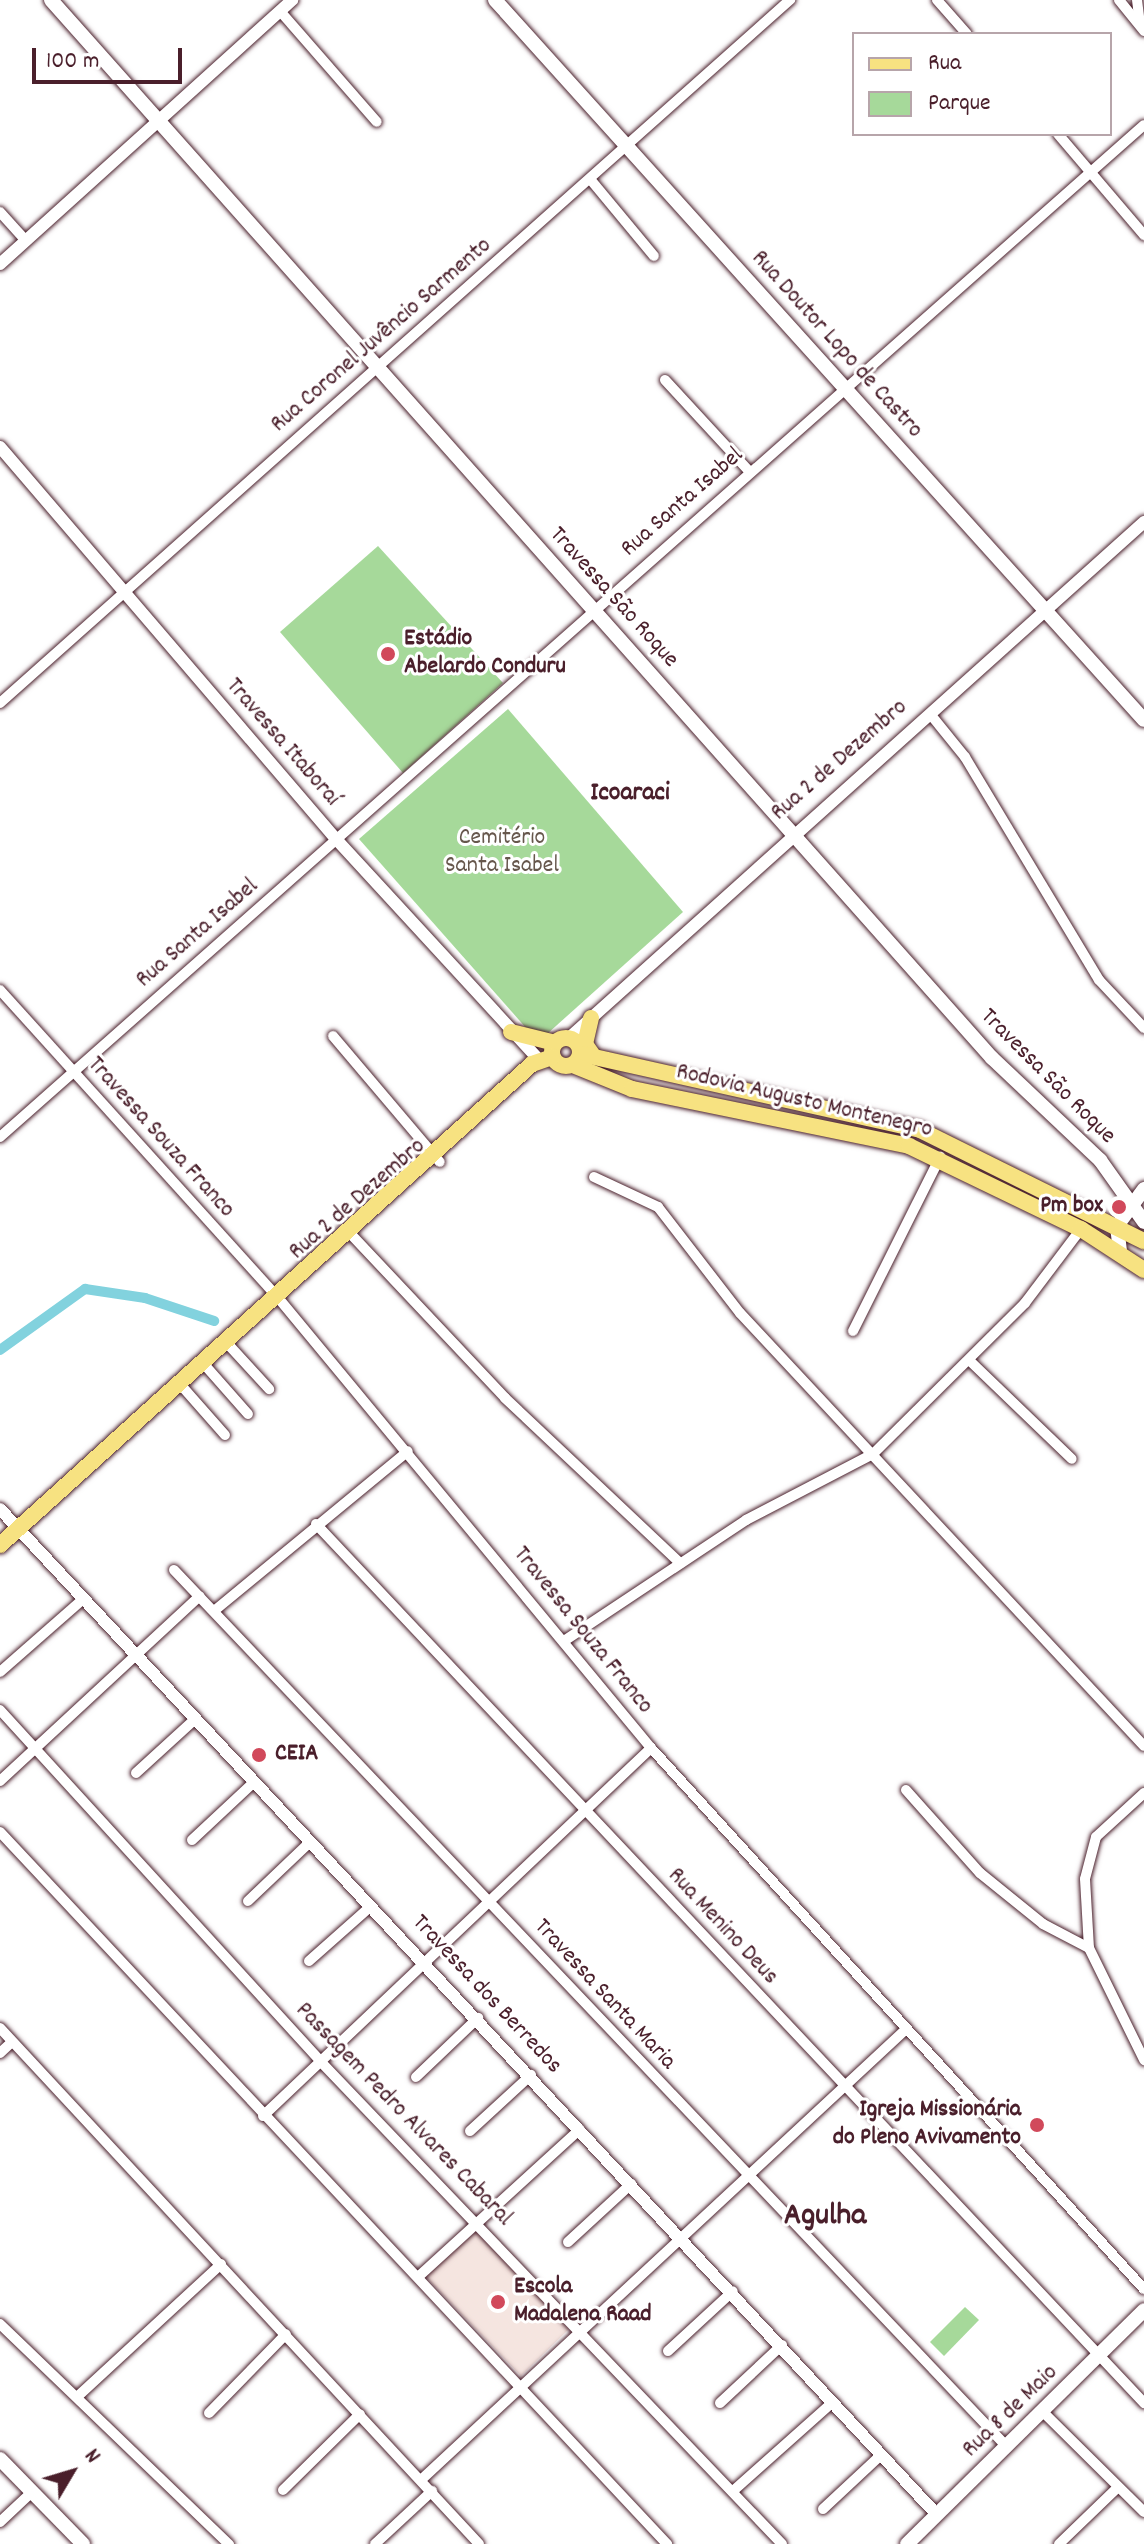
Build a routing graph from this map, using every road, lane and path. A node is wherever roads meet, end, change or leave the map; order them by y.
1 (51, 0) edge
2 (292, 0) edge
3 (495, 0) edge
4 (790, 0) edge
5 (937, 0) edge
6 (1119, 0) edge
7 (1137, 0) edge
8 (280, 11) junction
9 (1142, 28) edge
10 (965, 32) edge
11 (160, 120) junction
12 (377, 122) dead end
13 (1144, 125) edge
14 (1060, 136) edge
15 (626, 147) junction
16 (1092, 173) junction
17 (590, 179) junction
18 (0, 212) edge
19 (1144, 235) edge
20 (26, 241) junction
21 (654, 256) dead end
22 (0, 264) edge
23 (378, 365) junction
24 (665, 380) dead end
25 (845, 388) junction
26 (0, 447) edge
27 (750, 472) junction
28 (1144, 522) edge
29 (122, 593) junction
30 (594, 608) junction
31 (1044, 610) junction
32 (0, 703) edge
33 (931, 715) junction
34 (1144, 720) edge
35 (792, 833) junction
36 (336, 839) junction
37 (0, 990) edge
38 (591, 1018) junction
39 (1144, 1028) edge
40 (511, 1032) joint
41 (333, 1036) dead end
42 (554, 1050) junction
43 (577, 1060) junction
44 (606, 1064) junction
45 (72, 1072) junction
46 (0, 1137) edge
47 (940, 1157) junction
48 (437, 1159) junction
49 (594, 1177) dead end
50 (1144, 1189) edge
51 (1132, 1200) junction
52 (1144, 1222) edge
53 (1117, 1226) junction
54 (1081, 1229) junction
55 (349, 1233) junction
56 (1144, 1241) edge
57 (1120, 1251) junction
58 (1144, 1270) edge
59 (274, 1298) junction
60 (853, 1331) dead end
61 (226, 1342) junction
62 (970, 1361) junction
63 (203, 1363) junction
64 (180, 1384) junction
65 (269, 1389) dead end
66 (248, 1414) dead end
67 (225, 1435) dead end
68 (408, 1451) junction
69 (873, 1454) junction
70 (1072, 1459) dead end
71 (0, 1509) edge
72 (316, 1524) junction
73 (18, 1529) junction
74 (0, 1545) edge
75 (680, 1563) junction
76 (174, 1570) dead end
77 (200, 1596) junction
78 (83, 1599) junction
79 (214, 1611) junction
80 (564, 1641) junction
81 (136, 1656) junction
82 (0, 1672) edge
83 (0, 1710) edge
84 (194, 1720) junction
85 (1144, 1746) edge
86 (651, 1748) junction
87 (34, 1749) junction
88 (136, 1773) dead end
89 (0, 1781) edge
90 (253, 1783) junction
91 (906, 1790) dead end
92 (1144, 1793) edge
93 (586, 1811) junction
94 (0, 1832) edge
95 (192, 1840) dead end
96 (309, 1843) junction
97 (248, 1901) dead end
98 (490, 1904) junction
99 (371, 1906) junction
100 (1089, 1948) junction
101 (309, 1961) dead end
102 (425, 1964) junction
103 (478, 2018) junction
104 (0, 2028) edge
105 (905, 2030) junction
106 (12, 2042) junction
107 (0, 2053) edge
108 (1144, 2060) edge
109 (321, 2062) junction
110 (531, 2075) junction
111 (416, 2077) dead end
112 (843, 2084) junction
113 (263, 2116) junction
114 (580, 2129) junction
115 (470, 2131) dead end
116 (745, 2173) junction
117 (631, 2184) junction
118 (479, 2221) junction
119 (680, 2238) junction
120 (568, 2242) dead end
121 (221, 2264) junction
122 (418, 2277) junction
123 (1144, 2289) edge
124 (733, 2291) junction
125 (1144, 2310) edge
126 (0, 2324) edge
127 (579, 2329) junction
128 (286, 2334) junction
129 (782, 2345) junction
130 (668, 2351) dead end
131 (1099, 2357) junction
132 (521, 2385) junction
133 (77, 2397) junction
134 (833, 2402) junction
135 (720, 2403) dead end
136 (1144, 2403) edge
137 (1043, 2412) junction
138 (209, 2413) dead end
139 (360, 2414) junction
140 (1007, 2447) junction
141 (881, 2455) junction
142 (0, 2459) edge
143 (422, 2479) junction
144 (1118, 2487) junction
145 (283, 2490) dead end
146 (432, 2491) junction
147 (733, 2491) junction
148 (32, 2492) junction
149 (823, 2509) dead end
150 (1144, 2512) edge
151 (937, 2515) junction
152 (0, 2522) edge
153 (908, 2543) edge
154 (83, 2544) edge
155 (229, 2544) edge
156 (375, 2544) edge
157 (479, 2544) edge
158 (667, 2544) edge
159 (782, 2544) edge
160 (1059, 2544) edge

1 - 11 main road, Travessa São Roque
2 - 8 street
3 - 15 main road, Rua Doutor Lopo de Castro
4 - 15 street, Rua Coronel Juvêncio Sarmento
5 - 10 street
6 - 9 street
7 - 9 street
8 - 11 street
8 - 12 street
11 - 20 street
11 - 23 main road, Travessa São Roque
13 - 16 street, Rua Santa Isabel
14 - 16 street
15 - 17 street, Rua Coronel Juvêncio Sarmento
15 - 25 main road, Rua Doutor Lopo de Castro
16 - 19 street
16 - 25 street, Rua Santa Isabel
17 - 21 street
17 - 23 street, Rua Coronel Juvêncio Sarmento
18 - 20 street
20 - 22 street
23 - 29 street, Rua Coronel Juvêncio Sarmento
23 - 30 main road, Travessa São Roque
24 - 27 street
25 - 27 street, Rua Santa Isabel
25 - 31 main road, Rua Doutor Lopo de Castro
26 - 29 street, Travessa Itaboraí
27 - 30 street, Rua Santa Isabel
28 - 31 street, Rua 2 de Dezembro
29 - 32 street, Rua Coronel Juvêncio Sarmento
29 - 36 street, Travessa Itaboraí
30 - 35 main road, Travessa São Roque
30 - 36 street, Rua Santa Isabel
31 - 33 street, Rua 2 de Dezembro
31 - 34 main road, Rua Doutor Lopo de Castro
33 - 35 street, Rua 2 de Dezembro
33 - 39 street
35 - 38 street, Rua 2 de Dezembro
35 - 51 main road, Travessa São Roque
36 - 40 street, Travessa Itaboraí
36 - 45 street, Rua Santa Isabel
37 - 45 street, Travessa Souza Franco
38 - 42 street, Rua 2 de Dezembro
38 - 44 main road
40 - 42 main road
41 - 48 street
42 - 43 main road
42 - 43 main road
42 - 48 main road, Rua 2 de Dezembro
43 - 44 main road, Rodovia Augusto Montenegro
43 - 47 main road, Rodovia Augusto Montenegro
44 - 53 main road, Rodovia Augusto Montenegro
45 - 46 street, Rua Santa Isabel
45 - 59 street, Travessa Souza Franco
47 - 54 main road, Rodovia Augusto Montenegro
47 - 60 street
48 - 55 main road, Rua 2 de Dezembro
49 - 69 street
50 - 51 main road
51 - 52 main road, Travessa São Roque
51 - 53 main road
53 - 56 main road, Rodovia Augusto Montenegro
53 - 57 main road
54 - 57 main road, Rodovia Augusto Montenegro
54 - 62 street
55 - 59 main road, Rua 2 de Dezembro
55 - 75 street
57 - 58 main road, Rodovia Augusto Montenegro
59 - 61 main road, Rua 2 de Dezembro
59 - 68 street, Travessa Souza Franco
61 - 63 main road, Rua 2 de Dezembro
61 - 65 street
62 - 69 street
62 - 70 street
63 - 64 main road, Rua 2 de Dezembro
63 - 66 street
64 - 67 street
64 - 73 main road, Rua 2 de Dezembro
68 - 72 street
68 - 80 street, Travessa Souza Franco
69 - 75 street
69 - 85 street
71 - 73 street, Travessa dos Berredos
72 - 79 street
72 - 93 street, Rua Menino Deus
73 - 74 main road, Rua 2 de Dezembro
73 - 78 street, Travessa dos Berredos
75 - 80 street
76 - 77 street, Travessa Santa Maria
77 - 79 street, Travessa Santa Maria
77 - 81 street
78 - 81 street, Travessa dos Berredos
78 - 82 street
79 - 98 street, Travessa Santa Maria
80 - 86 street, Travessa Souza Franco
81 - 84 street, Travessa dos Berredos
81 - 87 street
83 - 87 street, Passagem Pedro Alvares Cabaral
84 - 88 street
84 - 90 street, Travessa dos Berredos
86 - 93 street
86 - 105 street, Travessa Souza Franco
87 - 89 street
87 - 109 street, Passagem Pedro Alvares Cabaral
90 - 95 street
90 - 96 street, Travessa dos Berredos
91 - 100 street
92 - 100 street
93 - 98 street
93 - 112 street, Rua Menino Deus
94 - 113 street
96 - 97 street
96 - 99 street, Travessa dos Berredos
98 - 102 street
98 - 116 street, Travessa Santa Maria
99 - 101 street
99 - 102 street, Travessa dos Berredos
100 - 108 street
102 - 103 street, Travessa dos Berredos
102 - 109 street
103 - 110 street, Travessa dos Berredos
103 - 111 street
104 - 106 street
105 - 112 street
105 - 123 street, Travessa Souza Franco
106 - 107 street
106 - 121 street
109 - 113 street
109 - 118 street, Passagem Pedro Alvares Cabaral
110 - 114 street, Travessa dos Berredos
110 - 115 street
112 - 116 street
112 - 131 street, Rua Menino Deus
113 - 122 street
114 - 117 street, Travessa dos Berredos
114 - 118 street
116 - 119 street
116 - 140 street, Travessa Santa Maria
117 - 119 street, Travessa dos Berredos
117 - 120 street
118 - 122 street
118 - 127 street, Passagem Pedro Alvares Cabaral
119 - 124 street, Travessa dos Berredos
119 - 127 street
121 - 128 street
121 - 133 street
122 - 132 street
124 - 129 street, Travessa dos Berredos
124 - 130 street
125 - 131 main road, Rua 8 de Maio
126 - 133 street
127 - 132 street
127 - 147 street, Passagem Pedro Alvares Cabaral
128 - 138 street
128 - 139 street
129 - 134 street, Travessa dos Berredos
129 - 135 street
131 - 136 street, Rua Menino Deus
131 - 137 main road, Rua 8 de Maio
132 - 143 street
132 - 158 street
133 - 155 street
134 - 141 street, Travessa dos Berredos
134 - 147 street
137 - 140 main road, Rua 8 de Maio
137 - 144 street
139 - 143 street
139 - 145 street
140 - 151 main road, Rua 8 de Maio
141 - 149 street
141 - 151 street, Travessa dos Berredos
142 - 148 main road
143 - 146 street
144 - 150 street
144 - 160 street
146 - 156 street
146 - 157 street
147 - 159 street, Passagem Pedro Alvares Cabaral
148 - 152 street
148 - 154 main road
151 - 153 main road, Rua 8 de Maio

